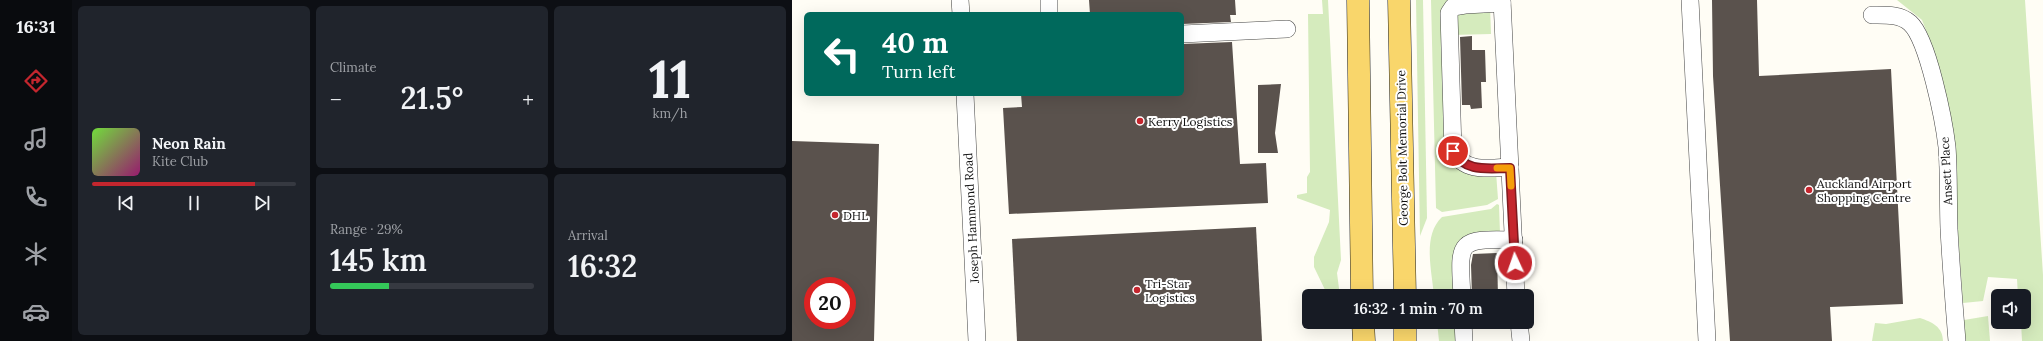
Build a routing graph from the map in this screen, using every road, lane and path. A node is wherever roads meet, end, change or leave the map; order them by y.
1 (960, 0) edge
2 (1049, 0) edge
3 (1358, 0) edge
4 (1399, 0) edge
5 (1690, 0) edge
6 (1502, 2) edge
7 (961, 12) edge
8 (1049, 12) edge
9 (1872, 15) dead end
10 (1287, 28) dead end
11 (1184, 34) edge
12 (965, 96) edge
13 (1510, 168) junction
14 (1514, 240) junction
15 (1362, 289) edge
16 (1405, 289) edge
17 (1462, 289) edge
18 (1516, 289) edge
19 (1363, 329) edge
20 (1463, 329) edge
21 (1520, 329) edge
22 (977, 341) edge
23 (1364, 341) edge
24 (1464, 341) edge
25 (1521, 341) edge
26 (1707, 341) edge
27 (1957, 341) edge

1 - 7 street
2 - 8 street
3 - 15 main road
4 - 16 main road, George Bolt Memorial Drive
5 - 26 street
6 - 13 street
6 - 13 street
9 - 27 street, Ansett Place
10 - 11 street
12 - 22 street, Joseph Hammond Road
13 - 14 street
14 - 17 street
14 - 18 street
19 - 23 main road
20 - 24 street
21 - 25 street

